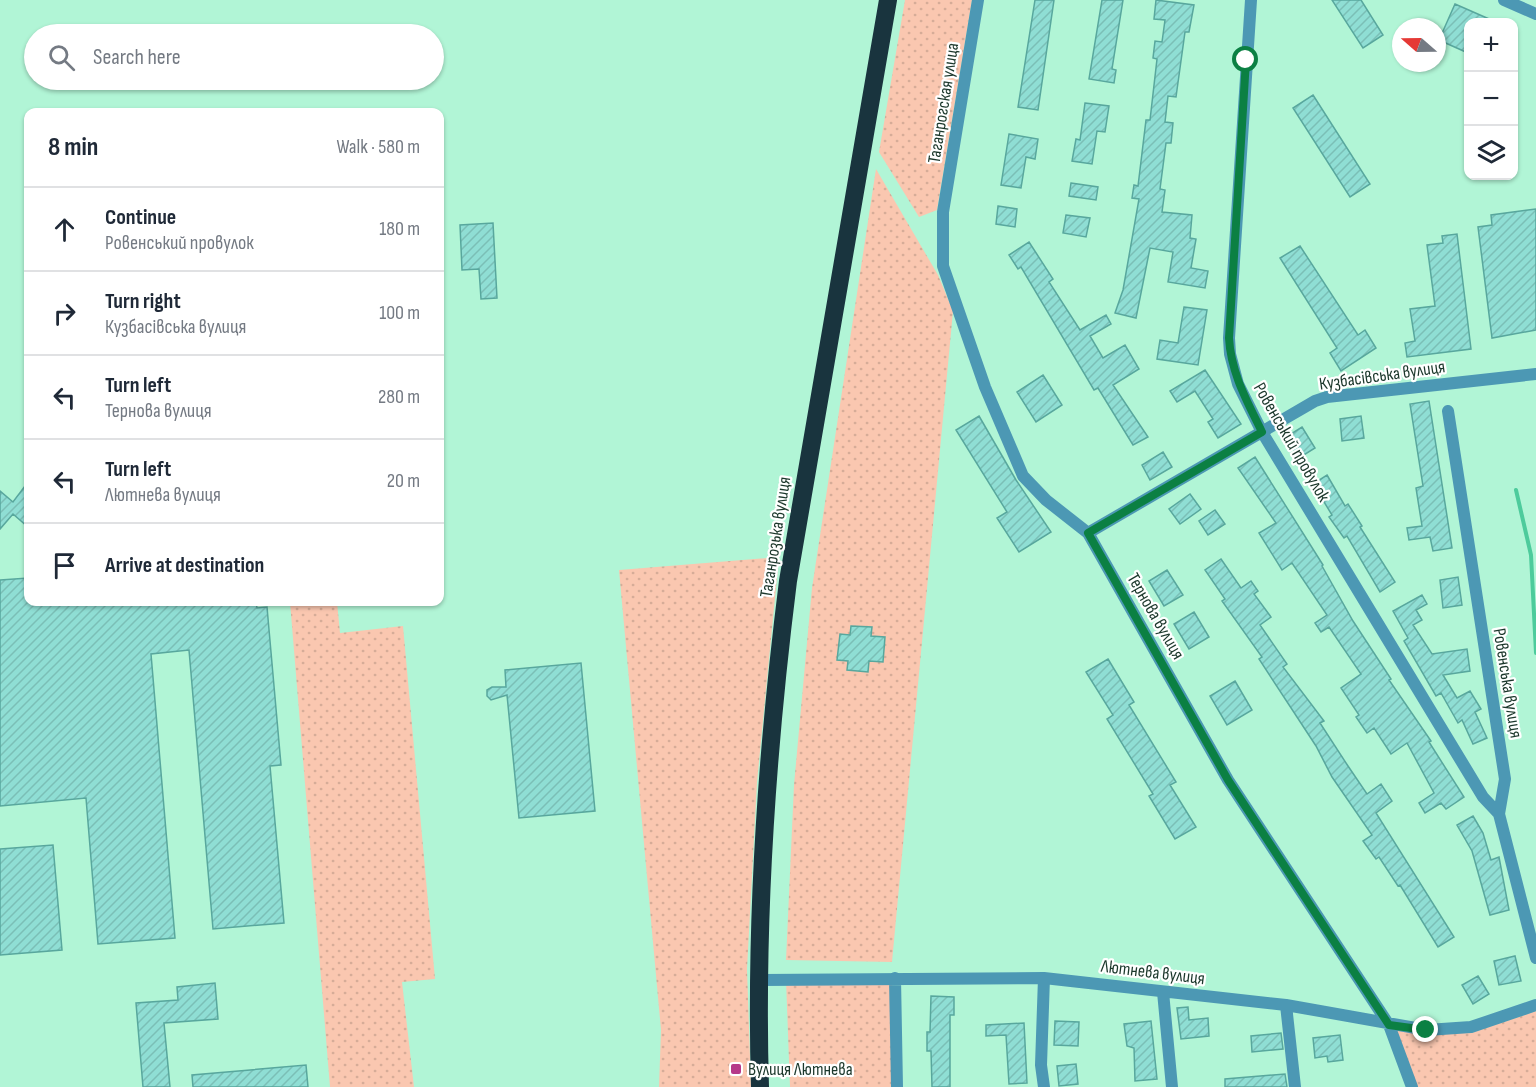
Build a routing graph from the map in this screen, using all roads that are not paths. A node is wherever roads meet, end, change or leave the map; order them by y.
1 (888, 0) edge
2 (978, 0) edge
3 (1251, 0) edge
4 (1504, 0) edge
5 (1536, 14) edge
6 (944, 212) joint
7 (1536, 374) edge
8 (1448, 411) dead end
9 (1262, 432) junction
10 (1088, 533) junction
11 (1500, 814) junction
12 (1536, 958) edge
13 (895, 978) junction
14 (1044, 978) junction
15 (760, 980) junction
16 (1163, 992) junction
17 (1286, 1005) junction
18 (1536, 1005) edge
19 (1389, 1025) junction
20 (759, 1087) edge
21 (897, 1087) edge
22 (1044, 1087) edge
23 (1172, 1087) edge
24 (1295, 1087) edge
25 (1412, 1087) edge

1 - 15 highway, Таганрозька вулиця
2 - 6 street, Таганрогская улица
3 - 9 street, Ровенський провулок
4 - 5 street
6 - 10 street, Тернова вулиця
7 - 9 street, Кузбасівська вулиця
8 - 11 street, Ровенська вулиця
9 - 10 street, Кузбасівська вулиця
9 - 11 street, Ровенський провулок
10 - 19 street, Тернова вулиця
11 - 12 street, Ровенська вулиця
13 - 14 street, Лютнева вулиця
13 - 15 street, Лютнева вулиця
13 - 21 street
14 - 16 street, Лютнева вулиця
14 - 22 street
15 - 20 highway, Таганрозька вулиця
16 - 17 street, Лютнева вулиця
16 - 23 street
17 - 19 street, Лютнева вулиця
17 - 24 street
18 - 19 street, Лютнева вулиця
19 - 25 street, Тернова вулиця

